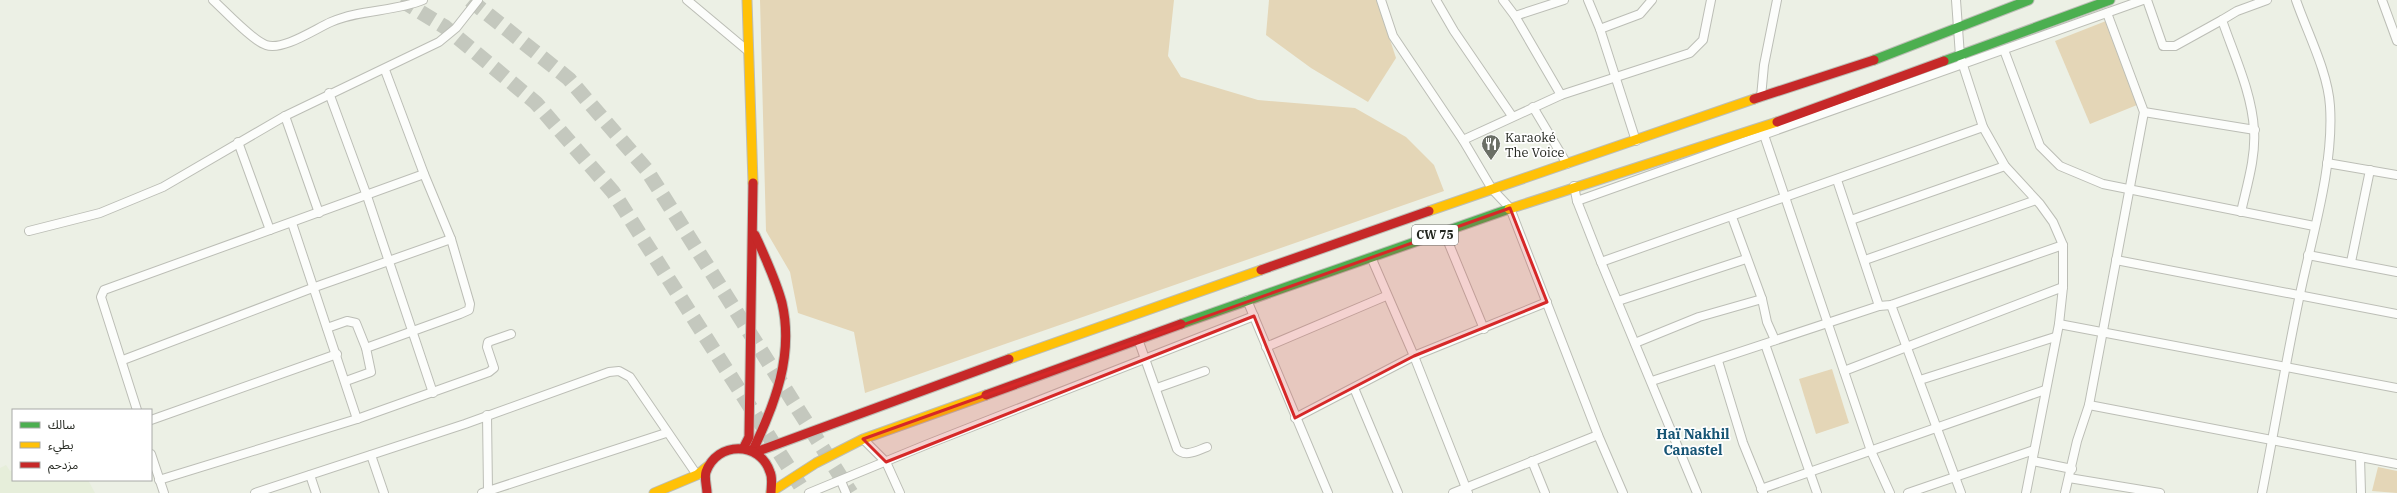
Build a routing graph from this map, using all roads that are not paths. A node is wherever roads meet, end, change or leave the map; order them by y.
1 (213, 0) edge
2 (423, 0) edge
3 (478, 0) edge
4 (687, 0) edge
5 (747, 0) edge
6 (1381, 0) edge
7 (1436, 0) edge
8 (1503, 0) edge
9 (1564, 0) edge
10 (1588, 0) edge
11 (1652, 0) edge
12 (1711, 0) edge
13 (1777, 0) edge
14 (1956, 0) edge
15 (2029, 0) edge
16 (2110, 0) edge
17 (2143, 0) edge
18 (2147, 0) edge
19 (2267, 0) edge
20 (2296, 0) edge
21 (2382, 0) edge
22 (2107, 13) junction
23 (1515, 16) junction
24 (2222, 20) junction
25 (1957, 26) junction
26 (1600, 29) junction
27 (2397, 41) edge
28 (2004, 50) junction
29 (748, 51) junction
30 (1961, 60) junction
31 (385, 70) junction
32 (1615, 77) junction
33 (329, 93) junction
34 (1562, 95) junction
35 (1761, 96) junction
36 (1533, 107) junction
37 (2144, 112) junction
38 (285, 116) junction
39 (1512, 116) junction
40 (1983, 127) junction
41 (2254, 130) junction
42 (1763, 132) junction
43 (1463, 140) junction
44 (1636, 141) junction
45 (238, 142) junction
46 (2327, 163) junction
47 (1567, 164) junction
48 (2005, 166) junction
49 (2370, 170) junction
50 (424, 174) junction
51 (2397, 175) edge
52 (1837, 180) junction
53 (1574, 186) junction
54 (1492, 189) junction
55 (2129, 190) junction
56 (367, 196) junction
57 (1785, 198) junction
58 (2036, 200) junction
59 (1577, 201) junction
60 (1510, 208) junction
61 (319, 212) junction
62 (2241, 212) junction
63 (1732, 217) junction
64 (1851, 220) junction
65 (292, 223) junction
66 (2314, 226) junction
67 (270, 230) junction
68 (29, 231) dead end
69 (753, 231) junction
70 (1444, 232) junction
71 (451, 239) junction
72 (2063, 245) junction
73 (2308, 255) junction
74 (1371, 257) junction
75 (1746, 259) junction
76 (388, 260) junction
77 (1865, 260) junction
78 (2116, 260) junction
79 (1601, 262) junction
80 (2351, 262) junction
81 (2397, 272) edge
82 (315, 287) junction
83 (2063, 287) junction
84 (2300, 294) junction
85 (1386, 296) junction
86 (1762, 299) junction
87 (1247, 300) junction
88 (1618, 301) junction
89 (1548, 302) junction
90 (1891, 304) junction
91 (1879, 306) junction
92 (2397, 314) edge
93 (1254, 316) junction
94 (1829, 323) junction
95 (2059, 324) junction
96 (327, 328) junction
97 (1484, 329) junction
98 (412, 332) junction
99 (2102, 332) junction
100 (511, 334) dead end
101 (2055, 337) junction
102 (1138, 339) junction
103 (1775, 340) junction
104 (1635, 343) junction
105 (1764, 344) junction
106 (1266, 347) junction
107 (366, 348) junction
108 (1906, 348) junction
109 (337, 354) junction
110 (1414, 356) junction
111 (123, 360) junction
112 (1146, 360) junction
113 (1718, 361) junction
114 (2286, 367) junction
115 (1205, 371) dead end
116 (1844, 371) junction
117 (1920, 380) junction
118 (346, 381) junction
119 (1652, 381) junction
120 (1157, 388) junction
121 (1354, 388) junction
122 (2397, 388) edge
123 (2045, 390) junction
124 (433, 393) junction
125 (2089, 405) junction
126 (137, 409) edge
127 (487, 415) junction
128 (1295, 418) junction
129 (357, 419) junction
130 (152, 420) edge
131 (1936, 428) junction
132 (666, 433) junction
133 (1598, 435) junction
134 (862, 439) junction
135 (2272, 440) junction
136 (1207, 446) dead end
137 (744, 447) junction
138 (2034, 450) junction
139 (755, 451) junction
140 (1871, 451) junction
141 (371, 456) junction
142 (152, 457) edge
143 (2360, 457) junction
144 (1532, 461) junction
145 (2033, 461) junction
146 (886, 462) junction
147 (2397, 464) edge
148 (708, 466) junction
149 (2072, 469) junction
150 (1809, 472) junction
151 (310, 475) junction
152 (697, 475) junction
153 (1955, 477) junction
154 (2069, 478) junction
155 (160, 480) junction
156 (841, 481) junction
157 (1466, 490) edge
158 (1762, 491) edge
159 (485, 492) edge
160 (771, 492) edge
161 (164, 493) edge
162 (255, 493) edge
163 (316, 493) edge
164 (384, 493) edge
165 (654, 493) edge
166 (707, 493) edge
167 (809, 493) edge
168 (846, 493) edge
169 (900, 493) edge
170 (1328, 493) edge
171 (1398, 493) edge
172 (1453, 493) edge
173 (1545, 493) edge
174 (1623, 493) edge
175 (1697, 493) edge
176 (1817, 493) edge
177 (1890, 493) edge
178 (1908, 493) edge
179 (1961, 493) edge
180 (2026, 493) edge
181 (2066, 493) edge
182 (2156, 493) edge
183 (2262, 493) edge
184 (2361, 493) edge

1 - 2 street
3 - 31 street
4 - 29 street
5 - 29 main road
6 - 43 street
7 - 39 street
8 - 23 street
9 - 23 street
10 - 26 street
11 - 26 street
12 - 32 street
13 - 35 street
14 - 25 street
15 - 25 main road
16 - 30 main road, CW 75
17 - 22 street
18 - 24 street
19 - 24 street
20 - 46 street
21 - 27 street
22 - 28 street
22 - 37 street
23 - 34 street
24 - 41 street
25 - 30 street
25 - 35 main road
26 - 32 street
28 - 30 street
28 - 55 street
29 - 69 main road
30 - 40 street
30 - 42 main road, CW 75
31 - 33 street
31 - 50 street
32 - 34 street
32 - 44 street
33 - 38 street
33 - 56 street
34 - 36 street
35 - 44 main road
36 - 39 street
36 - 47 street
37 - 41 street
37 - 55 street
38 - 45 street
38 - 61 street
39 - 43 street
40 - 48 street
40 - 52 street
41 - 62 street
42 - 53 main road, CW 75
42 - 57 street
42 - 59 street
43 - 54 street
44 - 47 main road
45 - 67 street
45 - 68 street
46 - 49 street
46 - 66 street
47 - 54 main road
48 - 58 street
48 - 64 street
49 - 51 street
49 - 80 street
50 - 56 street
50 - 71 street
52 - 57 street
52 - 64 street
53 - 59 street
53 - 60 main road, CW 75
54 - 60 street
54 - 139 main road
55 - 62 street
55 - 78 street
56 - 61 street
56 - 76 street
57 - 63 street
57 - 94 street
58 - 72 street
58 - 77 street
59 - 79 street
60 - 70 main road, CW 75
60 - 89 street
61 - 65 street
62 - 66 street
63 - 75 street
63 - 79 street
64 - 77 street
65 - 67 street
65 - 82 street
66 - 73 street
67 - 111 street
69 - 137 main road
69 - 139 main road
70 - 74 main road, CW 75
70 - 97 street
71 - 76 street
71 - 98 street
72 - 83 street
72 - 90 street
73 - 80 street
73 - 84 street
74 - 85 street
74 - 87 main road, CW 75
75 - 86 street
75 - 88 street
76 - 82 street
76 - 98 street
77 - 91 street
78 - 84 street
78 - 99 street
79 - 88 street
80 - 81 street
82 - 96 street
82 - 111 street
83 - 95 street
83 - 108 street
84 - 92 street
84 - 114 street
85 - 106 street
85 - 110 street
86 - 103 street
86 - 104 street
87 - 93 street
87 - 102 main road, CW 75
88 - 104 street
89 - 97 street
89 - 133 street
90 - 91 street
90 - 108 street
91 - 94 street
93 - 106 street
93 - 112 street
94 - 103 street
94 - 116 street
95 - 99 street
95 - 101 street
96 - 107 street
96 - 109 street
97 - 110 street
98 - 107 street
98 - 124 street
99 - 114 street
99 - 125 street
100 - 124 street
101 - 117 street
101 - 123 street
102 - 112 street
102 - 134 main road, CW 75
103 - 105 street
104 - 119 street
105 - 113 street
105 - 150 street
106 - 128 street
107 - 118 street
108 - 116 street
108 - 117 street
109 - 118 street
109 - 130 street
110 - 121 street
110 - 157 street
111 - 126 street
112 - 120 street
112 - 146 street
113 - 119 street
113 - 158 street
114 - 122 street
114 - 135 street
115 - 120 street
116 - 140 street
117 - 131 street
118 - 129 street
119 - 175 street
120 - 136 street
121 - 128 street
121 - 171 street
123 - 131 street
123 - 138 street
124 - 129 street
125 - 135 street
125 - 149 street
127 - 132 street
127 - 141 street
127 - 159 street
128 - 170 street
129 - 155 street
131 - 140 street
131 - 153 street
132 - 152 street
132 - 159 street
133 - 144 street
133 - 174 street
134 - 146 street
134 - 160 main road, CW 75
135 - 143 street
135 - 183 street
137 - 139 main road
137 - 148 main road
138 - 145 street
138 - 153 street
139 - 160 main road
140 - 150 street
140 - 177 street
141 - 151 street
141 - 164 street
142 - 155 street
143 - 147 street
143 - 184 street
144 - 157 street
144 - 173 street
145 - 149 street
145 - 180 street
146 - 156 street
146 - 169 street
148 - 152 main road
148 - 166 main road
149 - 154 street
150 - 158 street
150 - 176 street
151 - 162 street
151 - 163 street
152 - 165 main road
153 - 178 street
153 - 179 street
154 - 181 street
154 - 182 street
155 - 161 street
156 - 167 street
156 - 168 street
157 - 172 street

